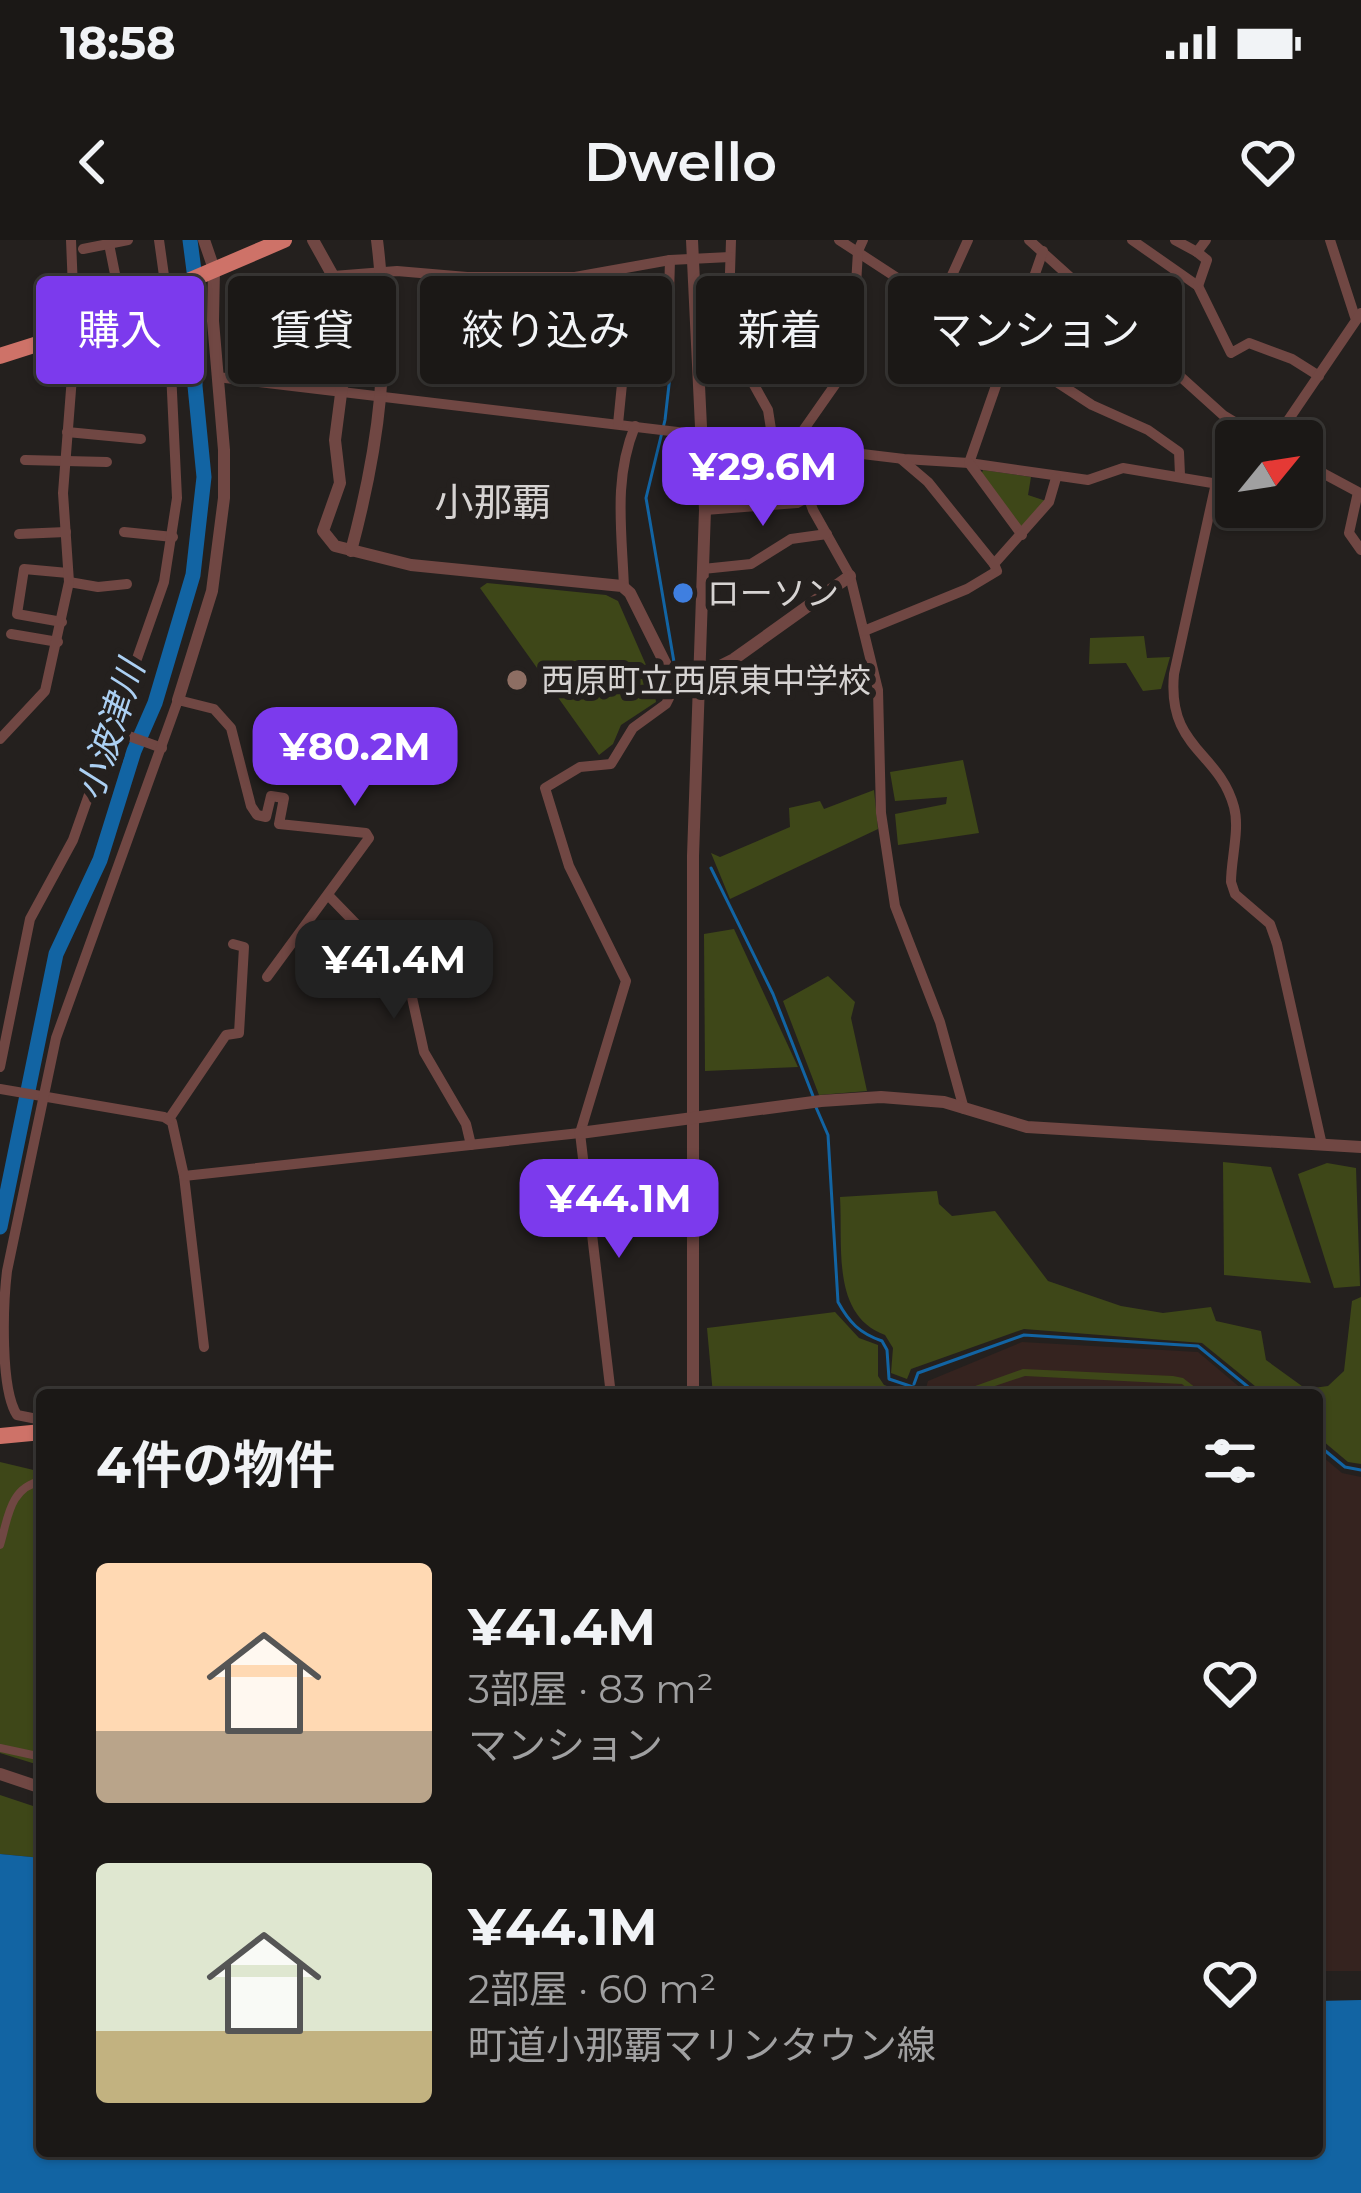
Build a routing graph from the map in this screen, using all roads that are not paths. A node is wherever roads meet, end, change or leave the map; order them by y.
1 (70, 240) edge
2 (128, 240) edge
3 (159, 240) edge
4 (204, 240) edge
5 (284, 240) edge
6 (313, 240) edge
7 (377, 240) edge
8 (692, 240) edge
9 (731, 240) edge
10 (839, 240) edge
11 (968, 240) edge
12 (1029, 240) edge
13 (1132, 240) edge
14 (1175, 240) edge
15 (1206, 240) edge
16 (1330, 240) edge
17 (110, 244) junction
18 (860, 245) edge
19 (83, 249) dead end
20 (1043, 251) junction
21 (1197, 252) junction
22 (730, 257) junction
23 (693, 259) junction
24 (670, 260) junction
25 (206, 272) junction
26 (381, 272) junction
27 (72, 276) edge
28 (116, 276) edge
29 (166, 276) edge
30 (197, 276) edge
31 (334, 276) joint
32 (900, 276) edge
33 (952, 276) edge
34 (1033, 276) edge
35 (1198, 286) junction
36 (1358, 315) edge
37 (36, 343) edge
38 (0, 356) edge
39 (217, 376) junction
40 (1319, 376) junction
41 (71, 384) edge
42 (173, 384) edge
43 (341, 384) edge
44 (994, 384) edge
45 (1060, 384) edge
46 (340, 391) junction
47 (383, 397) junction
48 (1232, 420) edge
49 (1286, 420) edge
50 (617, 424) junction
51 (635, 426) junction
52 (68, 432) junction
53 (702, 434) junction
54 (141, 439) dead end
55 (772, 442) junction
56 (795, 445) junction
57 (65, 459) junction
58 (900, 459) junction
59 (26, 460) dead end
60 (106, 462) dead end
61 (969, 463) junction
62 (1324, 474) edge
63 (1180, 475) junction
64 (1056, 478) junction
65 (1215, 483) edge
66 (1215, 488) edge
67 (1360, 492) edge
68 (808, 497) junction
69 (705, 510) junction
70 (66, 532) junction
71 (124, 532) dead end
72 (19, 534) dead end
73 (826, 534) junction
74 (1022, 535) junction
75 (172, 536) junction
76 (1361, 550) edge
77 (351, 551) junction
78 (994, 564) junction
79 (704, 569) junction
80 (850, 575) junction
81 (68, 577) junction
82 (127, 584) dead end
83 (624, 587) junction
84 (62, 622) junction
85 (864, 631) junction
86 (11, 634) dead end
87 (58, 642) junction
88 (700, 678) junction
89 (678, 680) junction
90 (178, 700) junction
91 (114, 730) junction
92 (0, 739) edge
93 (158, 746) junction
94 (328, 895) junction
95 (233, 944) dead end
96 (267, 977) dead end
97 (0, 1067) edge
98 (3, 1090) edge
99 (39, 1097) junction
100 (964, 1109) junction
101 (690, 1118) junction
102 (169, 1119) junction
103 (580, 1133) junction
104 (471, 1145) junction
105 (1322, 1145) junction
106 (1361, 1147) edge
107 (184, 1176) junction
108 (205, 1347) dead end
109 (610, 1389) edge
110 (693, 1389) edge
111 (36, 1419) edge
112 (36, 1433) edge
113 (0, 1436) edge
114 (36, 1483) edge
115 (0, 1545) edge
116 (0, 1748) edge
117 (36, 1756) edge
118 (0, 1774) edge
119 (36, 1786) edge

1 - 27 street
2 - 17 street
3 - 29 street
4 - 25 street
5 - 25 highway
6 - 31 street
7 - 26 street
8 - 23 street
9 - 22 street
10 - 18 street
11 - 33 street
12 - 20 street
13 - 35 street
14 - 21 street
15 - 21 street
16 - 36 street
17 - 19 street
17 - 28 street
18 - 32 street
18 - 56 street
20 - 34 street
20 - 48 street
21 - 35 street
22 - 23 street
22 - 55 street
23 - 24 street
23 - 53 street
24 - 26 street
24 - 50 street
25 - 30 highway
25 - 39 street
26 - 31 street
26 - 47 street
35 - 40 street
36 - 40 street
37 - 38 highway
39 - 46 street
39 - 90 street
40 - 49 street
41 - 52 street
42 - 75 street
43 - 46 street
44 - 61 street
45 - 63 street
46 - 47 street
46 - 77 street
47 - 50 street
47 - 77 street
50 - 51 street
51 - 53 street
51 - 83 street
52 - 54 street
52 - 57 street
53 - 55 street
53 - 69 street
55 - 56 street
56 - 58 street
56 - 68 street
57 - 59 street
57 - 60 street
57 - 70 street
58 - 61 street
58 - 78 street
61 - 64 street
61 - 74 street
62 - 67 street
63 - 64 street
63 - 65 street
64 - 74 street
66 - 105 street
67 - 76 street
68 - 69 street
68 - 73 street
69 - 79 street
70 - 72 street
70 - 81 street
71 - 75 street
73 - 79 street
73 - 80 street
74 - 78 street
75 - 91 street
77 - 83 street
78 - 85 street
79 - 88 street
80 - 85 street
80 - 88 street
81 - 82 street
81 - 84 street
81 - 84 street
83 - 89 street
84 - 87 street
85 - 100 street
86 - 87 street
87 - 92 street
88 - 89 street
88 - 101 street
89 - 103 street
90 - 93 street
90 - 94 street
91 - 93 street
91 - 97 street
93 - 99 street
94 - 96 street
94 - 104 street
95 - 102 street
98 - 99 street
99 - 102 street
99 - 111 street
100 - 101 street
100 - 105 street
101 - 103 street
101 - 110 street
102 - 107 street
103 - 104 street
103 - 109 street
104 - 107 street
105 - 106 street
107 - 108 street
112 - 113 highway
114 - 115 street
116 - 117 street
118 - 119 street

